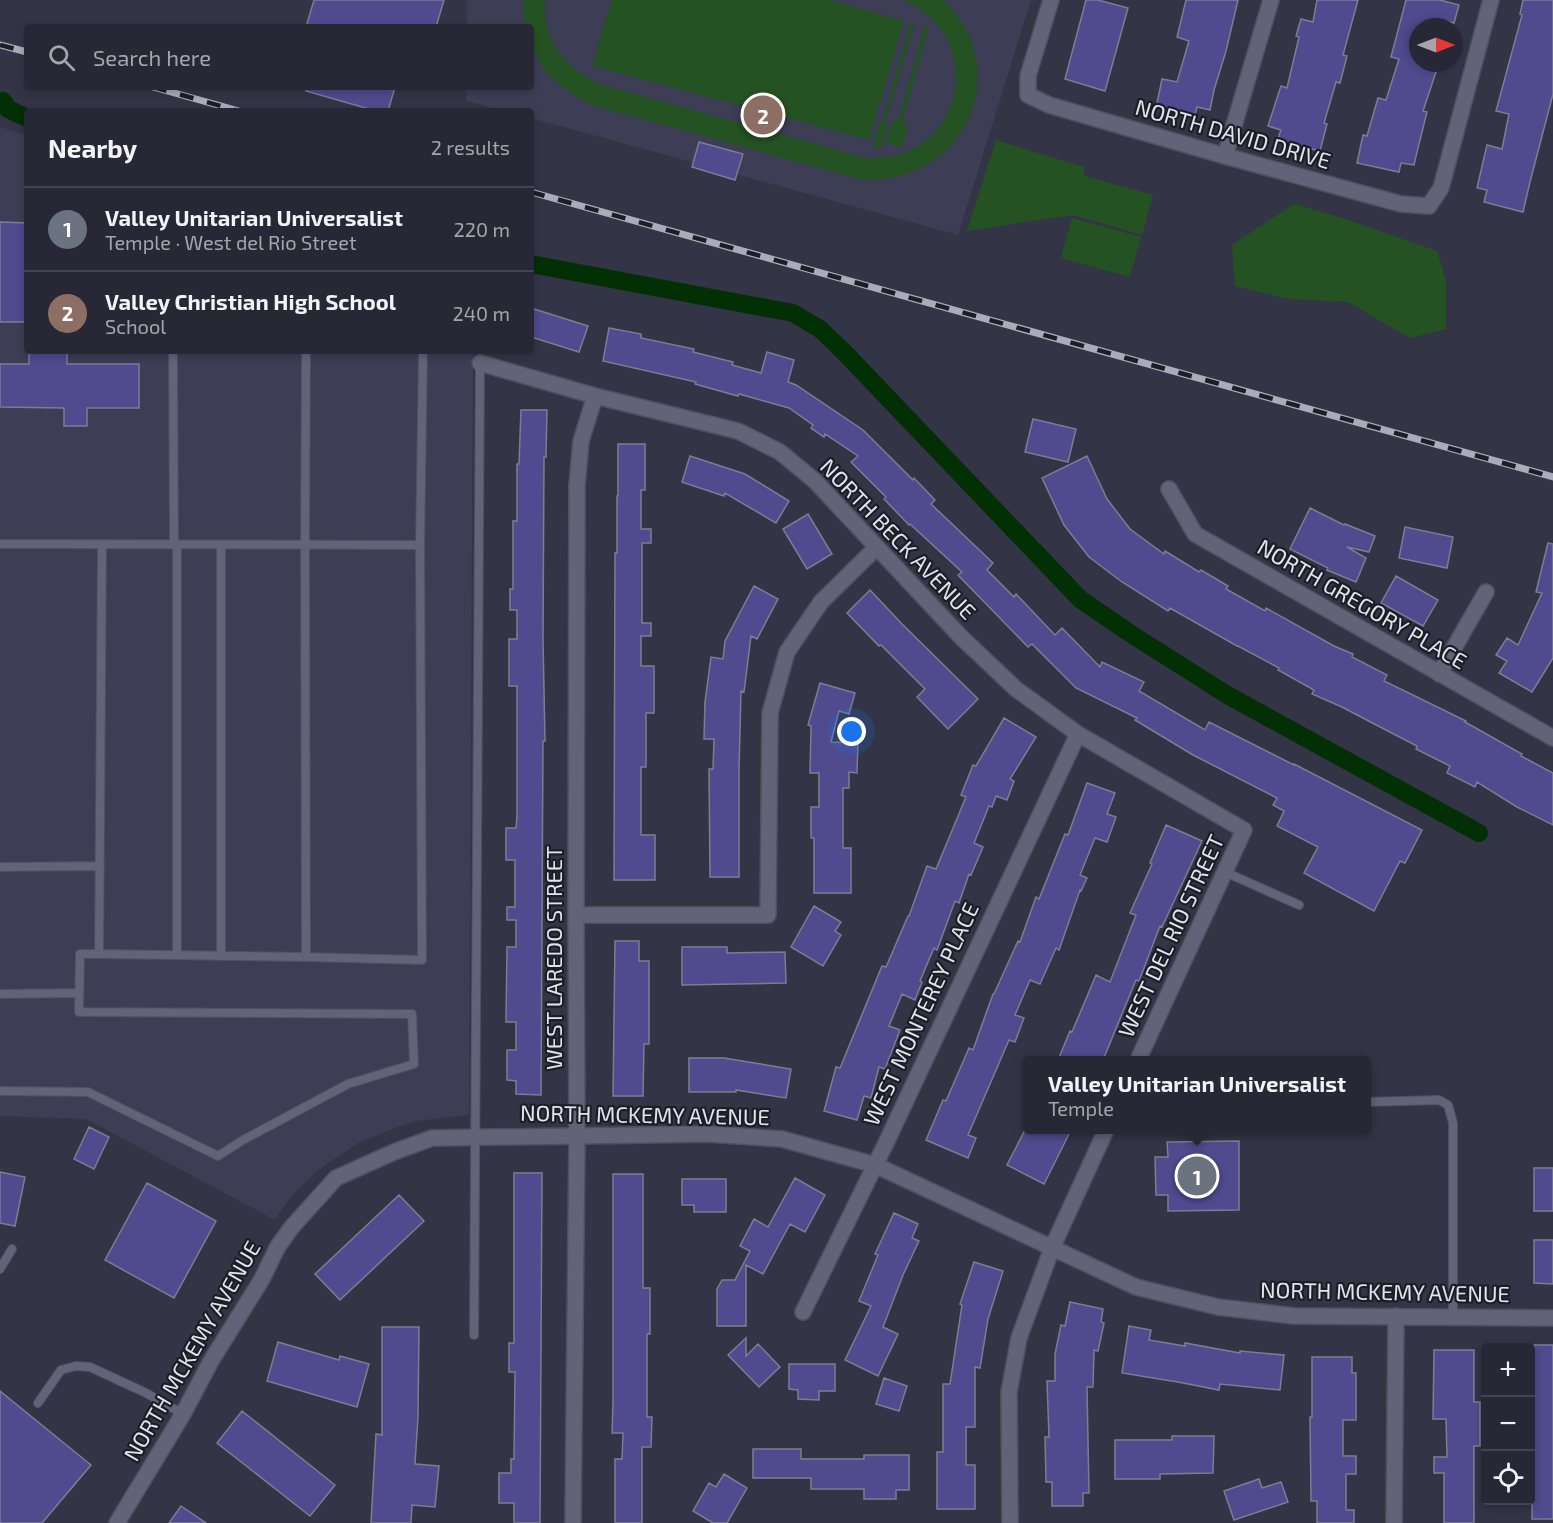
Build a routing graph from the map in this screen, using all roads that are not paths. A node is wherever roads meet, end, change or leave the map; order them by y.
1 (1051, 0) edge
2 (1271, 0) edge
3 (1491, 0) edge
4 (1225, 156) junction
5 (173, 354) edge
6 (306, 354) edge
7 (423, 354) edge
8 (480, 363) joint
9 (595, 396) junction
10 (1168, 489) dead end
11 (0, 544) edge
12 (102, 544) junction
13 (175, 544) junction
14 (221, 545) junction
15 (305, 545) junction
16 (420, 545) junction
17 (877, 547) junction
18 (1486, 592) dead end
19 (1439, 674) junction
20 (1077, 734) junction
21 (1553, 738) edge
22 (1244, 830) joint
23 (100, 866) junction
24 (0, 867) edge
25 (1225, 872) junction
26 (1299, 905) dead end
27 (576, 915) junction
28 (99, 954) junction
29 (177, 955) junction
30 (221, 956) junction
31 (306, 957) junction
32 (79, 993) junction
33 (0, 994) edge
34 (1140, 1056) edge
35 (0, 1091) edge
36 (1371, 1102) edge
37 (1104, 1134) edge
38 (578, 1135) junction
39 (474, 1137) junction
40 (875, 1165) junction
41 (1052, 1248) junction
42 (12, 1249) dead end
43 (0, 1269) edge
44 (803, 1312) dead end
45 (1396, 1316) junction
46 (1453, 1316) junction
47 (1553, 1318) edge
48 (474, 1335) dead end
49 (38, 1403) dead end
50 (183, 1414) junction
51 (117, 1523) edge
52 (573, 1523) edge
53 (1010, 1523) edge
54 (1394, 1523) edge

1 - 4 street, NORTH DAVID DRIVE
2 - 4 street
3 - 4 street, NORTH DAVID DRIVE
5 - 13 lane
6 - 15 lane
7 - 16 lane
8 - 9 street, NORTH BECK AVENUE
8 - 39 lane
9 - 17 street, NORTH BECK AVENUE
9 - 27 street, WEST LAREDO STREET
10 - 19 street, NORTH GREGORY PLACE
11 - 12 lane
12 - 13 lane
12 - 23 lane
13 - 14 lane
13 - 29 lane
14 - 15 lane
14 - 30 lane
15 - 16 lane
15 - 31 lane
16 - 31 lane
17 - 20 street, NORTH BECK AVENUE
17 - 27 street
18 - 19 street
19 - 21 street, NORTH GREGORY PLACE
20 - 22 street, NORTH BECK AVENUE
20 - 40 street, WEST MONTEREY PLACE
22 - 25 street, WEST DEL RIO STREET
23 - 24 lane
23 - 28 lane
25 - 26 lane
25 - 34 street, WEST DEL RIO STREET
27 - 38 street, WEST LAREDO STREET
28 - 29 lane
28 - 32 lane
29 - 30 lane
30 - 31 lane
32 - 33 lane
32 - 35 lane
36 - 46 lane
37 - 41 street
38 - 39 street, NORTH MCKEMY AVENUE
38 - 40 street, NORTH MCKEMY AVENUE
38 - 52 street, WEST LAREDO STREET
39 - 48 lane
39 - 50 street, NORTH MCKEMY AVENUE
40 - 41 street, NORTH MCKEMY AVENUE
40 - 44 street, WEST MONTEREY PLACE
41 - 45 street, NORTH MCKEMY AVENUE
41 - 53 street
42 - 43 lane
45 - 46 street, NORTH MCKEMY AVENUE
45 - 54 street
46 - 47 street, NORTH MCKEMY AVENUE
49 - 50 lane
50 - 51 street, NORTH MCKEMY AVENUE

